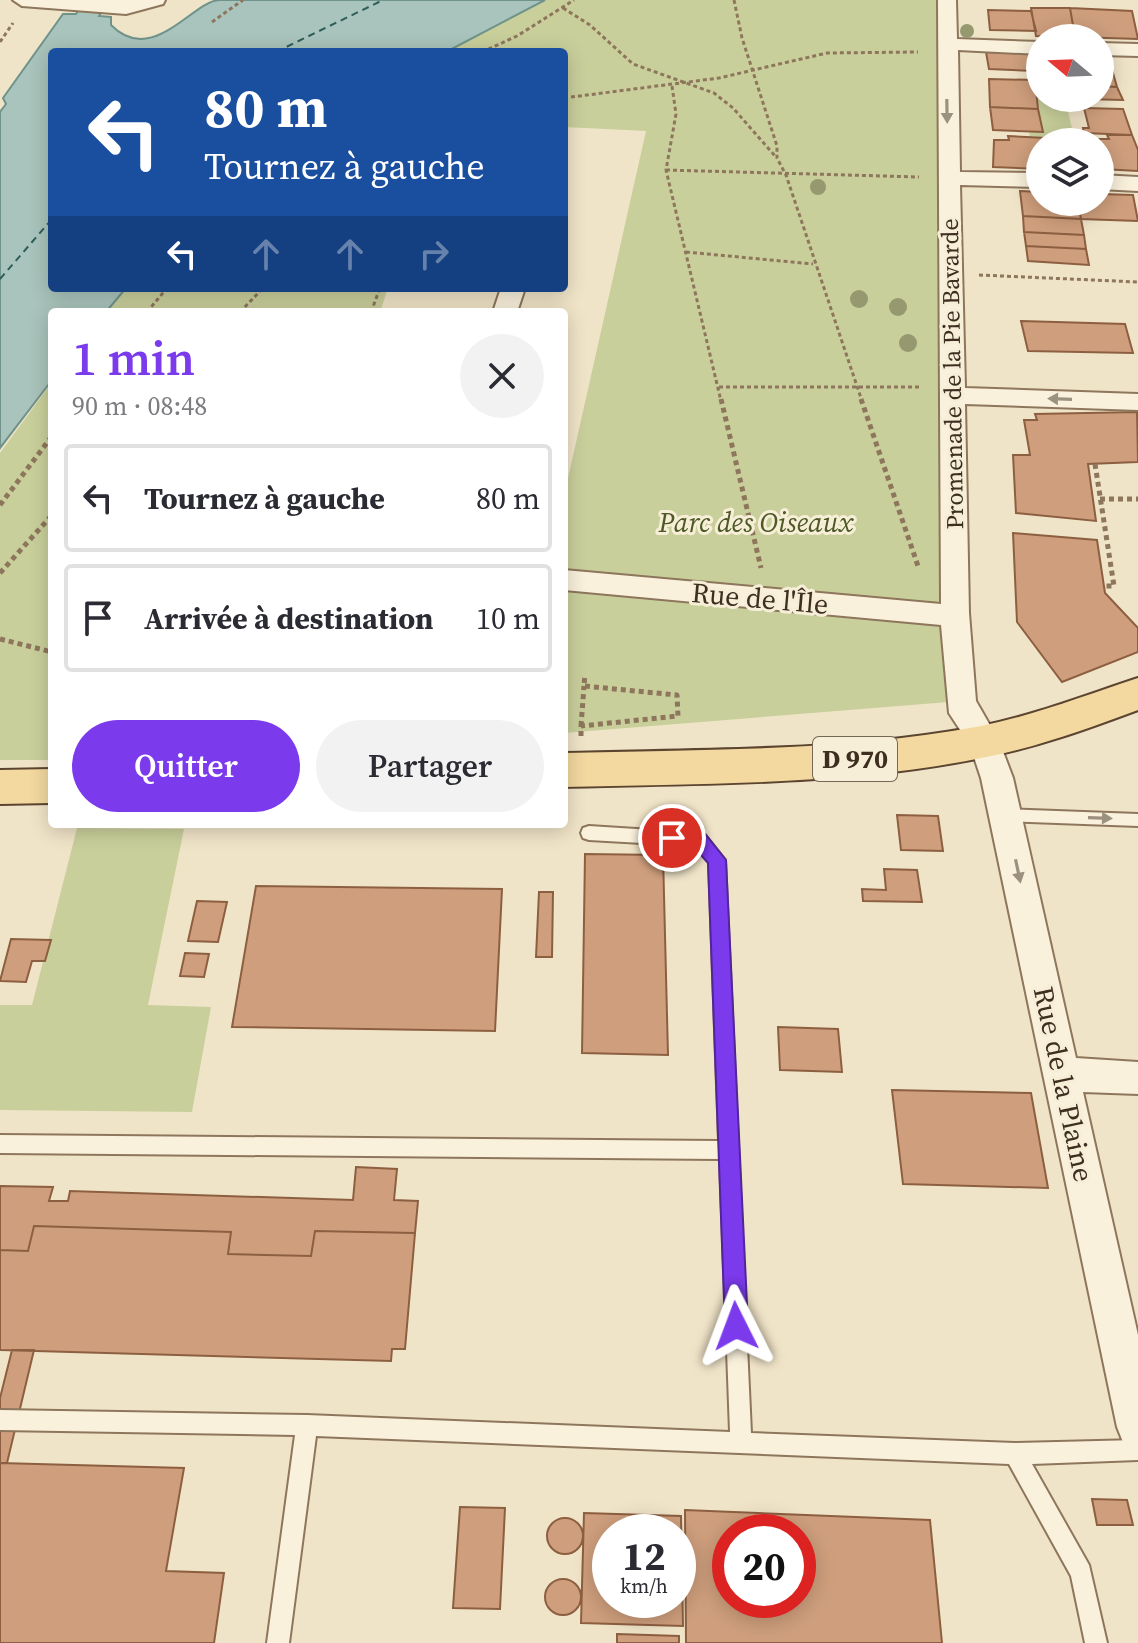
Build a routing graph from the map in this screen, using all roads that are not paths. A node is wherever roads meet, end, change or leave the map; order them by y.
1 (22, 0) edge
2 (156, 0) edge
3 (947, 0) edge
4 (56, 2) edge
5 (1026, 48) edge
6 (1114, 49) edge
7 (946, 50) junction
8 (1138, 50) edge
9 (948, 178) junction
10 (1026, 180) edge
11 (1114, 183) edge
12 (1138, 184) edge
13 (954, 391) junction
14 (1138, 402) edge
15 (568, 580) edge
16 (945, 614) junction
17 (1138, 694) edge
18 (984, 741) junction
19 (572, 769) edge
20 (48, 786) edge
21 (0, 787) edge
22 (1006, 815) junction
23 (1138, 820) edge
24 (589, 833) dead end
25 (1061, 1074) junction
26 (1138, 1078) edge
27 (0, 1144) edge
28 (729, 1150) junction
29 (0, 1420) edge
30 (307, 1425) junction
31 (1138, 1427) edge
32 (741, 1443) junction
33 (1138, 1450) edge
34 (1015, 1454) junction
35 (278, 1643) edge
36 (1096, 1643) edge

1 - 4 street
2 - 4 street
3 - 7 street, Promenade de la Pie Bavarde
5 - 7 street
6 - 8 street
7 -> 9 street, Promenade de la Pie Bavarde
9 - 10 street
9 - 13 street, Promenade de la Pie Bavarde
11 - 12 street
14 -> 13 street
13 - 16 street, Promenade de la Pie Bavarde
15 - 16 street, Rue de l'Île
16 - 18 street, Promenade de la Pie Bavarde
17 - 18 main road, D 970
18 - 19 main road, D 970
18 - 22 street, Rue de la Plaine
20 - 21 main road
22 -> 23 lane
22 -> 25 street, Rue de la Plaine
24 - 28 lane
25 - 26 street
25 - 31 street, Rue de la Plaine
27 - 28 lane
28 - 32 lane
29 - 30 lane
30 - 32 lane
30 - 35 lane
32 - 34 lane
33 - 34 lane
34 - 36 lane

